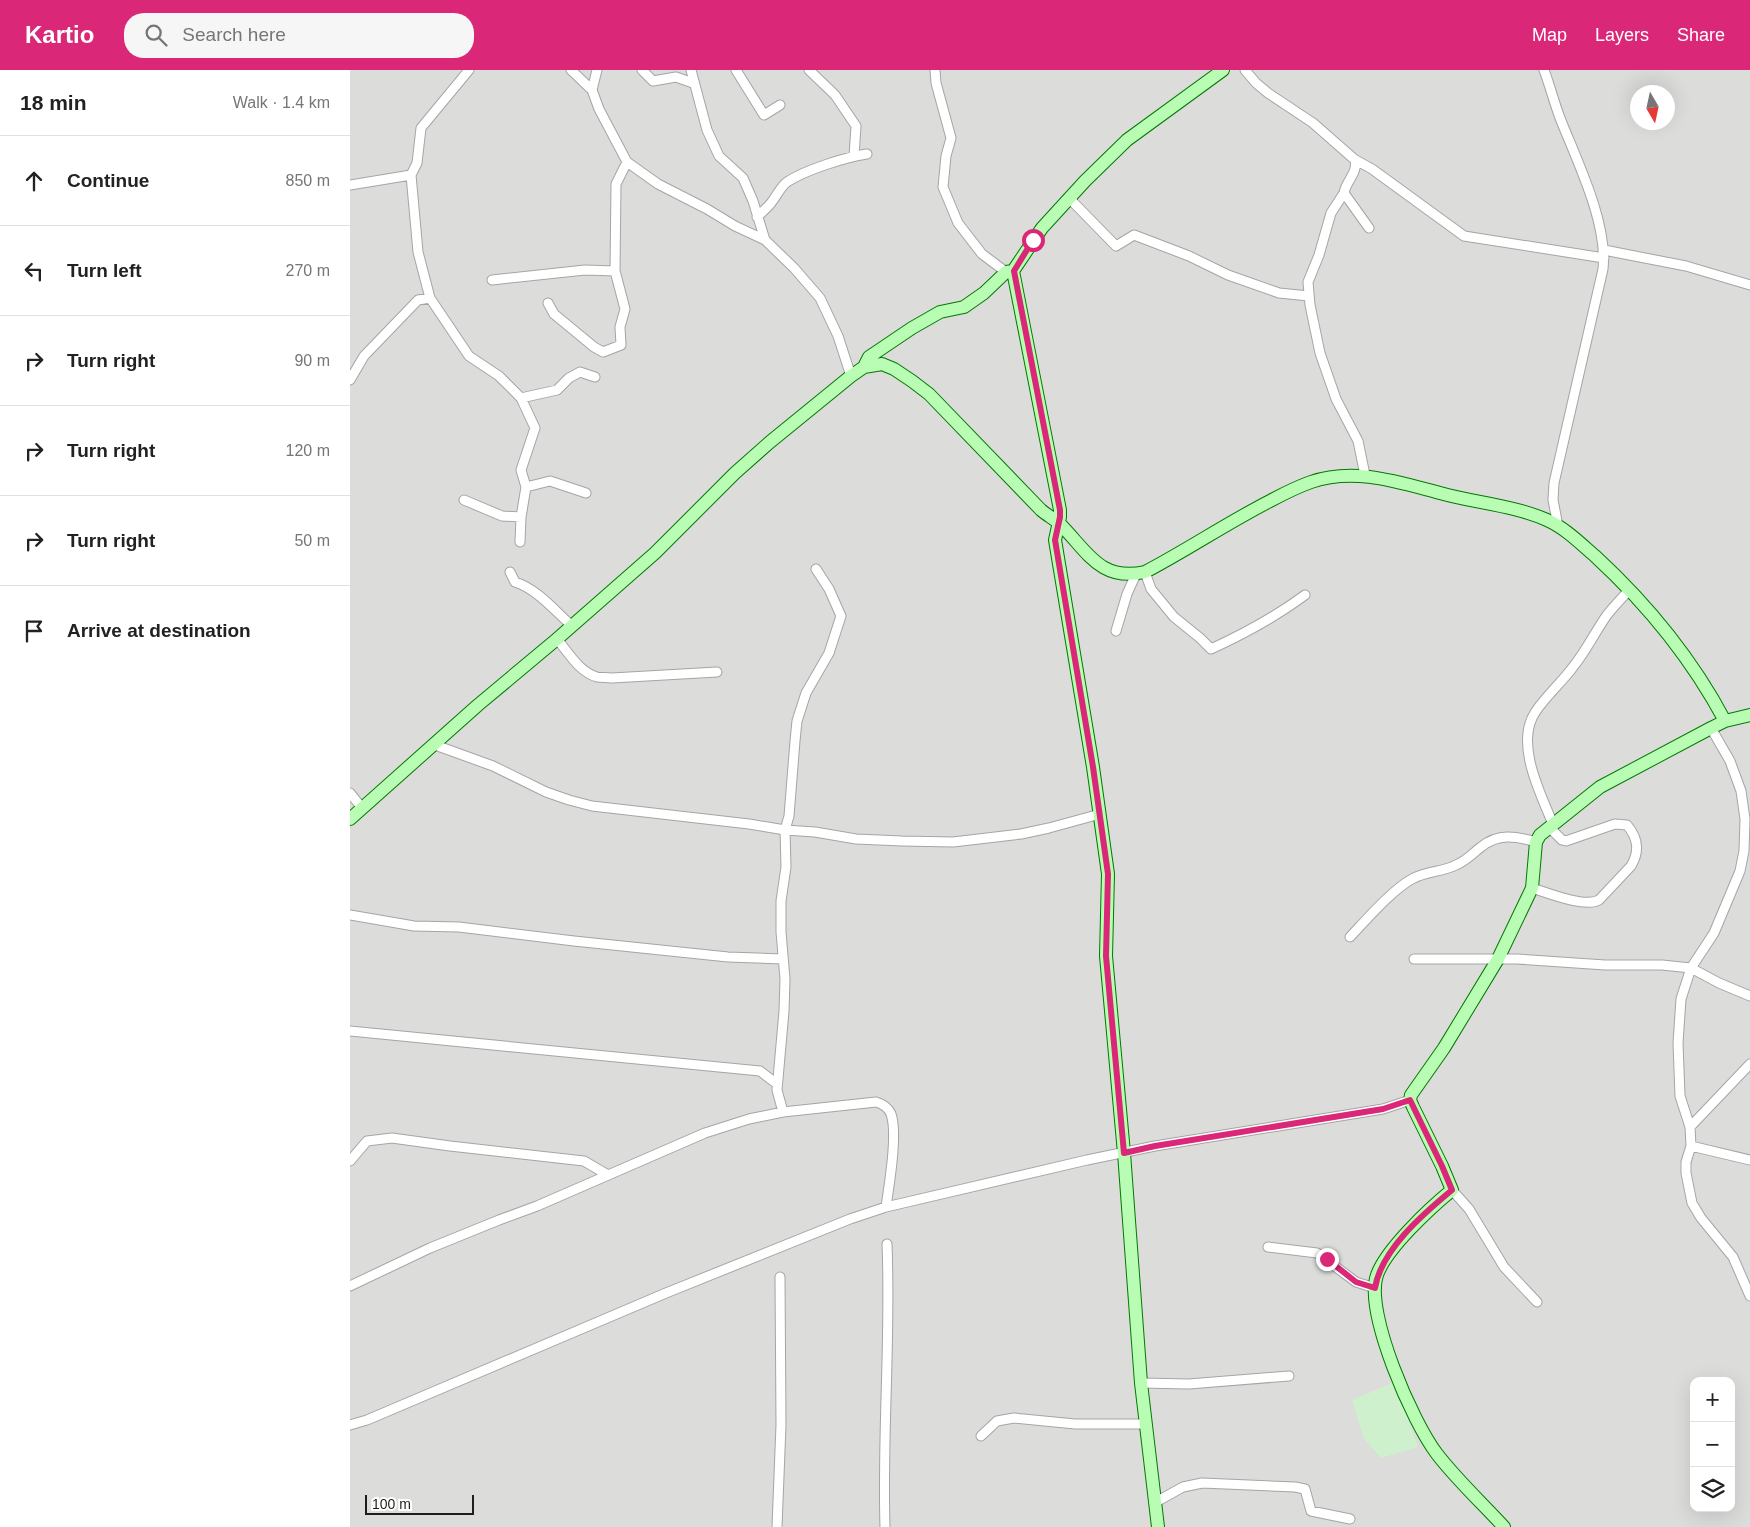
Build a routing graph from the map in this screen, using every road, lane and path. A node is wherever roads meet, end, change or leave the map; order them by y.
1 (468, 70) edge
2 (571, 70) edge
3 (597, 70) edge
4 (642, 70) edge
5 (691, 70) edge
6 (736, 70) edge
7 (809, 70) edge
8 (935, 70) edge
9 (1223, 70) edge
10 (1245, 70) edge
11 (1544, 70) edge
12 (693, 83) junction
13 (592, 90) junction
14 (780, 105) dead end
15 (867, 154) dead end
16 (854, 156) junction
17 (1356, 160) junction
18 (626, 162) junction
19 (411, 175) junction
20 (350, 185) edge
21 (1344, 193) junction
22 (1069, 198) junction
23 (757, 217) junction
24 (1369, 228) dead end
25 (765, 240) junction
26 (1604, 254) junction
27 (615, 271) junction
28 (1010, 272) junction
29 (492, 280) dead end
30 (1750, 285) edge
31 (1310, 296) junction
32 (430, 298) junction
33 (548, 303) dead end
34 (864, 368) junction
35 (595, 376) dead end
36 (852, 376) junction
37 (350, 380) edge
38 (521, 398) junction
39 (1364, 475) junction
40 (526, 487) junction
41 (586, 492) dead end
42 (1057, 499) junction
43 (464, 500) dead end
44 (1041, 510) junction
45 (520, 517) junction
46 (1059, 523) junction
47 (1558, 526) junction
48 (520, 542) dead end
49 (816, 569) dead end
50 (510, 572) dead end
51 (1140, 573) junction
52 (1630, 589) junction
53 (1306, 595) dead end
54 (571, 625) junction
55 (1116, 631) dead end
56 (558, 638) junction
57 (717, 672) dead end
58 (1750, 715) edge
59 (1725, 721) junction
60 (1711, 728) junction
61 (435, 745) junction
62 (350, 793) edge
63 (362, 808) junction
64 (1100, 814) junction
65 (350, 819) edge
66 (1551, 826) junction
67 (785, 830) junction
68 (1536, 842) junction
69 (1532, 888) junction
70 (350, 915) edge
71 (1350, 937) dead end
72 (783, 959) junction
73 (1414, 959) dead end
74 (1498, 959) junction
75 (1691, 968) junction
76 (1750, 996) edge
77 (350, 1031) edge
78 (1750, 1064) edge
79 (777, 1084) junction
80 (1410, 1100) junction
81 (783, 1112) junction
82 (1690, 1127) junction
83 (1691, 1146) junction
84 (1124, 1153) junction
85 (1750, 1160) edge
86 (350, 1161) edge
87 (608, 1175) junction
88 (1452, 1190) junction
89 (886, 1207) junction
90 (887, 1244) dead end
91 (1268, 1247) dead end
92 (780, 1277) dead end
93 (350, 1286) edge
94 (1375, 1288) junction
95 (1750, 1296) edge
96 (1537, 1302) dead end
97 (1289, 1376) dead end
98 (1141, 1383) junction
99 (1145, 1424) junction
100 (350, 1425) edge
101 (981, 1436) dead end
102 (1154, 1503) junction
103 (1350, 1518) dead end
104 (777, 1527) edge
105 (885, 1527) edge
106 (1158, 1527) edge
107 (1504, 1527) edge

1 - 19 street
2 - 13 street
3 - 13 street
4 - 12 street
5 - 12 street
6 - 14 street
7 - 16 street
8 - 28 street
9 - 22 street
10 - 17 street
11 - 26 street
12 - 23 street
13 - 18 street
15 - 16 street
16 - 23 street
17 - 21 street
17 - 26 street
18 - 25 street
18 - 27 street
19 - 20 street
19 - 32 street
21 - 24 street
21 - 31 street
22 - 28 street
22 - 31 street
23 - 25 street
25 - 36 street
26 - 30 street
26 - 47 street
27 - 29 street
27 - 33 street
28 - 34 street
28 - 42 street
31 - 39 street
32 - 37 street
32 - 38 street
34 - 36 street
34 - 44 street
35 - 38 street
36 - 54 street
38 - 40 street
39 - 47 street
39 - 51 street
40 - 41 street
40 - 45 street
42 - 44 street
42 - 46 street
43 - 45 street
44 - 46 street
45 - 48 street
46 - 51 street
46 - 64 street
47 - 52 street
49 - 67 street
50 - 54 street
51 - 53 street
51 - 55 street
52 - 59 street
52 - 66 street
54 - 56 street
56 - 57 street
56 - 61 street
58 - 59 street
59 - 60 street
60 - 66 street
60 - 75 street
61 - 63 street
61 - 67 street
62 - 63 street
63 - 65 street
64 - 67 street
64 - 84 street
66 - 68 street
66 - 69 street
67 - 72 street
68 - 69 street
68 - 71 street
69 - 74 street
70 - 72 street
72 - 79 street
73 - 74 street
74 - 75 street
74 - 80 street
75 - 76 street
75 - 82 street
77 - 79 street
78 - 82 street
79 - 81 street
80 - 84 street
80 - 88 street
81 - 87 street
81 - 89 street
82 - 83 street
83 - 85 street
83 - 95 street
84 - 89 street
84 - 98 street
86 - 87 street
87 - 93 street
88 - 94 street
88 - 96 street
89 - 100 street
90 - 105 street
91 - 94 street
92 - 104 street
94 - 107 street
97 - 98 street
98 - 99 street
99 - 101 street
99 - 102 street
102 - 103 street
102 - 106 street

